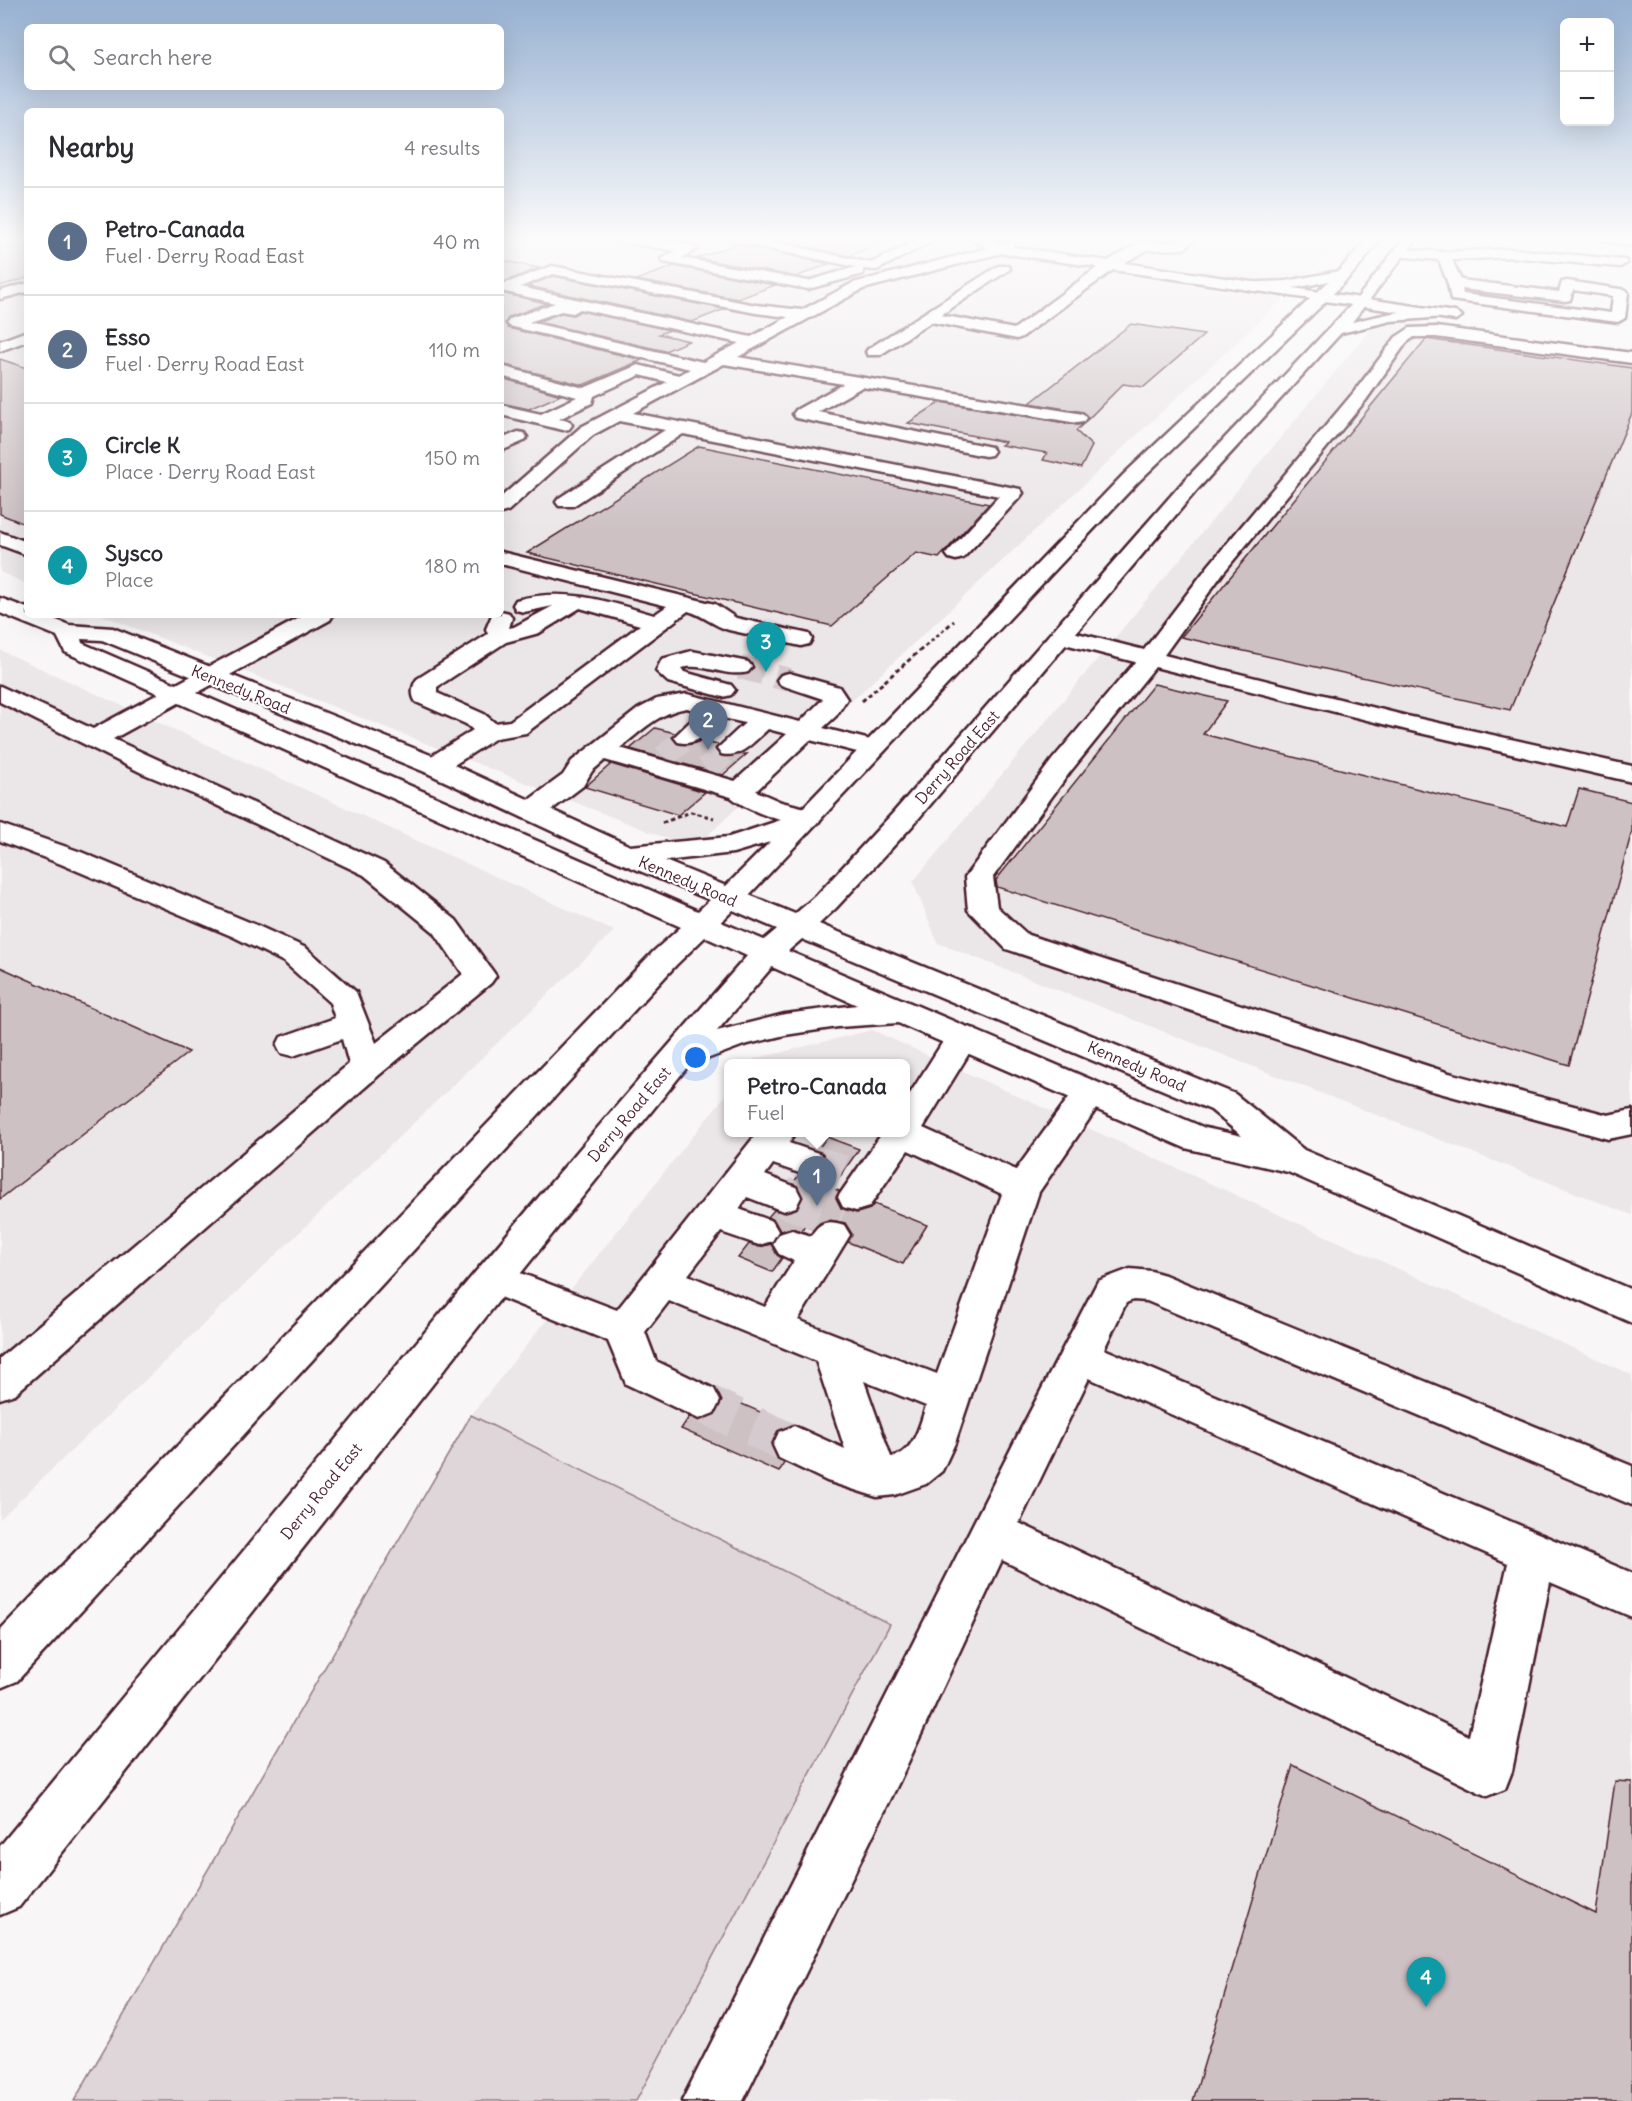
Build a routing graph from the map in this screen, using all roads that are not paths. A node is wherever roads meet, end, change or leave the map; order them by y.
1 (554, 335) edge
2 (701, 335) edge
3 (718, 335) edge
4 (767, 335) edge
5 (900, 335) edge
6 (1280, 335) edge
7 (1331, 335) edge
8 (1407, 335) edge
9 (1459, 335) edge
10 (749, 345) junction
11 (874, 352) dead end
12 (1632, 358) edge
13 (723, 359) junction
14 (615, 365) dead end
15 (706, 368) junction
16 (638, 370) junction
17 (504, 372) edge
18 (682, 380) junction
19 (859, 382) junction
20 (586, 396) junction
21 (630, 408) junction
22 (504, 411) edge
23 (1077, 418) dead end
24 (543, 420) junction
25 (680, 428) junction
26 (587, 431) junction
27 (509, 435) edge
28 (566, 450) junction
29 (985, 451) dead end
30 (511, 477) dead end
31 (531, 483) junction
32 (566, 502) dead end
33 (504, 503) edge
34 (0, 538) edge
35 (24, 548) edge
36 (956, 554) dead end
37 (504, 559) edge
38 (575, 602) junction
39 (684, 603) junction
40 (0, 605) edge
41 (524, 605) dead end
42 (24, 615) edge
43 (32, 618) edge
44 (317, 618) edge
45 (657, 623) junction
46 (66, 632) junction
47 (1061, 636) junction
48 (801, 639) dead end
49 (1150, 658) junction
50 (709, 660) junction
51 (740, 667) tunnel mouth
52 (212, 677) junction
53 (789, 680) tunnel mouth
54 (0, 693) edge
55 (180, 694) junction
56 (713, 701) junction
57 (762, 721) junction
58 (795, 730) junction
59 (489, 731) junction
60 (687, 737) tunnel mouth
61 (94, 739) junction
62 (873, 748) junction
63 (730, 749) tunnel mouth
64 (601, 751) junction
65 (434, 766) junction
66 (1632, 774) edge
67 (740, 791) junction
68 (532, 811) junction
69 (805, 819) junction
70 (0, 832) edge
71 (626, 855) junction
72 (729, 898) junction
73 (701, 926) junction
74 (798, 928) junction
75 (767, 953) junction
76 (905, 1014) junction
77 (352, 1023) junction
78 (963, 1037) junction
79 (293, 1045) dead end
80 (676, 1058) junction
81 (367, 1067) junction
82 (1090, 1093) junction
83 (910, 1121) edge
84 (1632, 1122) edge
85 (898, 1137) edge
86 (910, 1137) edge
87 (772, 1140) edge
88 (1296, 1161) junction
89 (808, 1163) tunnel mouth
90 (741, 1180) junction
91 (854, 1185) dead end
92 (1022, 1188) junction
93 (783, 1197) tunnel mouth
94 (714, 1215) junction
95 (494, 1278) junction
96 (662, 1281) junction
97 (1632, 1307) edge
98 (773, 1327) junction
99 (624, 1330) junction
100 (833, 1351) junction
101 (1079, 1356) junction
102 (0, 1382) edge
103 (950, 1398) junction
104 (699, 1401) tunnel mouth
105 (794, 1445) tunnel mouth
106 (877, 1478) junction
107 (1632, 1486) edge
108 (993, 1533) junction
109 (1533, 1551) junction
110 (1632, 1595) edge
111 (0, 1664) edge
112 (0, 1888) edge
113 (712, 2101) edge

1 - 15 main road
2 - 10 main road
3 - 10 main road
4 - 10 main road
5 - 11 main road
6 - 62 main road, Derry Road East
7 - 47 main road, Derry Road East
8 - 49 main road
9 - 12 main road
10 - 13 main road
13 - 15 main road
13 - 19 main road
14 - 16 main road
15 - 18 main road
16 - 18 main road
16 - 20 main road
17 - 20 main road
18 - 21 main road
19 - 23 main road
19 - 29 main road
20 - 21 main road
20 - 24 main road
21 - 25 main road
21 - 26 main road
22 - 24 main road
24 - 26 main road
25 - 32 main road
25 - 36 main road
26 - 28 main road
27 - 28 main road
28 - 31 main road
30 - 31 main road
31 - 33 main road
34 - 35 main road
37 - 39 main road
38 - 41 main road
38 - 45 main road
38 - 59 main road
39 - 45 main road
39 - 48 main road
40 - 42 main road, Kennedy Road
43 - 46 main road, Kennedy Road
44 - 52 main road
45 - 59 main road
46 - 52 main road, Kennedy Road
46 - 55 main road, Kennedy Road
47 - 49 main road
47 - 74 main road, Derry Road East
49 - 66 main road
49 - 84 main road
50 - 51 main road
50 - 56 main road
50 - 56 main road
52 - 55 main road
52 - 65 main road, Kennedy Road
53 - 58 main road
54 - 61 main road
55 - 61 main road
55 - 73 main road, Kennedy Road
56 - 57 main road
56 - 58 main road
56 - 60 main road
56 - 64 main road
57 - 58 main road
57 - 63 main road
58 - 62 main road
58 - 67 main road
59 - 65 main road
61 - 81 main road
62 - 69 main road, Derry Road East
64 - 67 main road
64 - 68 main road
65 - 68 main road, Kennedy Road
67 - 69 main road
68 - 71 main road, Kennedy Road
69 - 71 main road
69 - 72 main road, Derry Road East
70 - 77 main road
71 - 72 main road, Kennedy Road
72 - 73 main road, Derry Road East
72 - 74 main road, Kennedy Road
73 - 75 main road, Kennedy Road
73 - 111 main road, Derry Road East
74 - 75 main road, Derry Road East
74 - 88 main road, Kennedy Road
75 - 76 main road, Kennedy Road
75 - 80 main road, Derry Road East
76 - 78 main road, Kennedy Road
76 - 80 main road
77 - 79 main road
77 - 81 main road
78 - 82 main road, Kennedy Road
78 - 83 main road
80 - 95 main road, Derry Road East
81 - 102 main road
82 - 88 main road, Kennedy Road
82 - 92 main road
85 - 91 main road
86 - 92 main road
87 - 89 main road
87 - 90 main road
88 - 97 main road, Kennedy Road
90 - 93 main road
90 - 94 main road
92 - 103 main road
94 - 96 main road
94 - 98 main road
95 - 99 main road
95 - 112 main road, Derry Road East
96 - 98 main road
96 - 99 main road
98 - 100 main road
99 - 104 main road
100 - 103 main road
100 - 106 main road
101 - 107 main road
101 - 108 main road
101 - 109 main road
103 - 106 main road
105 - 106 main road
108 - 109 main road
108 - 113 main road
109 - 110 main road

